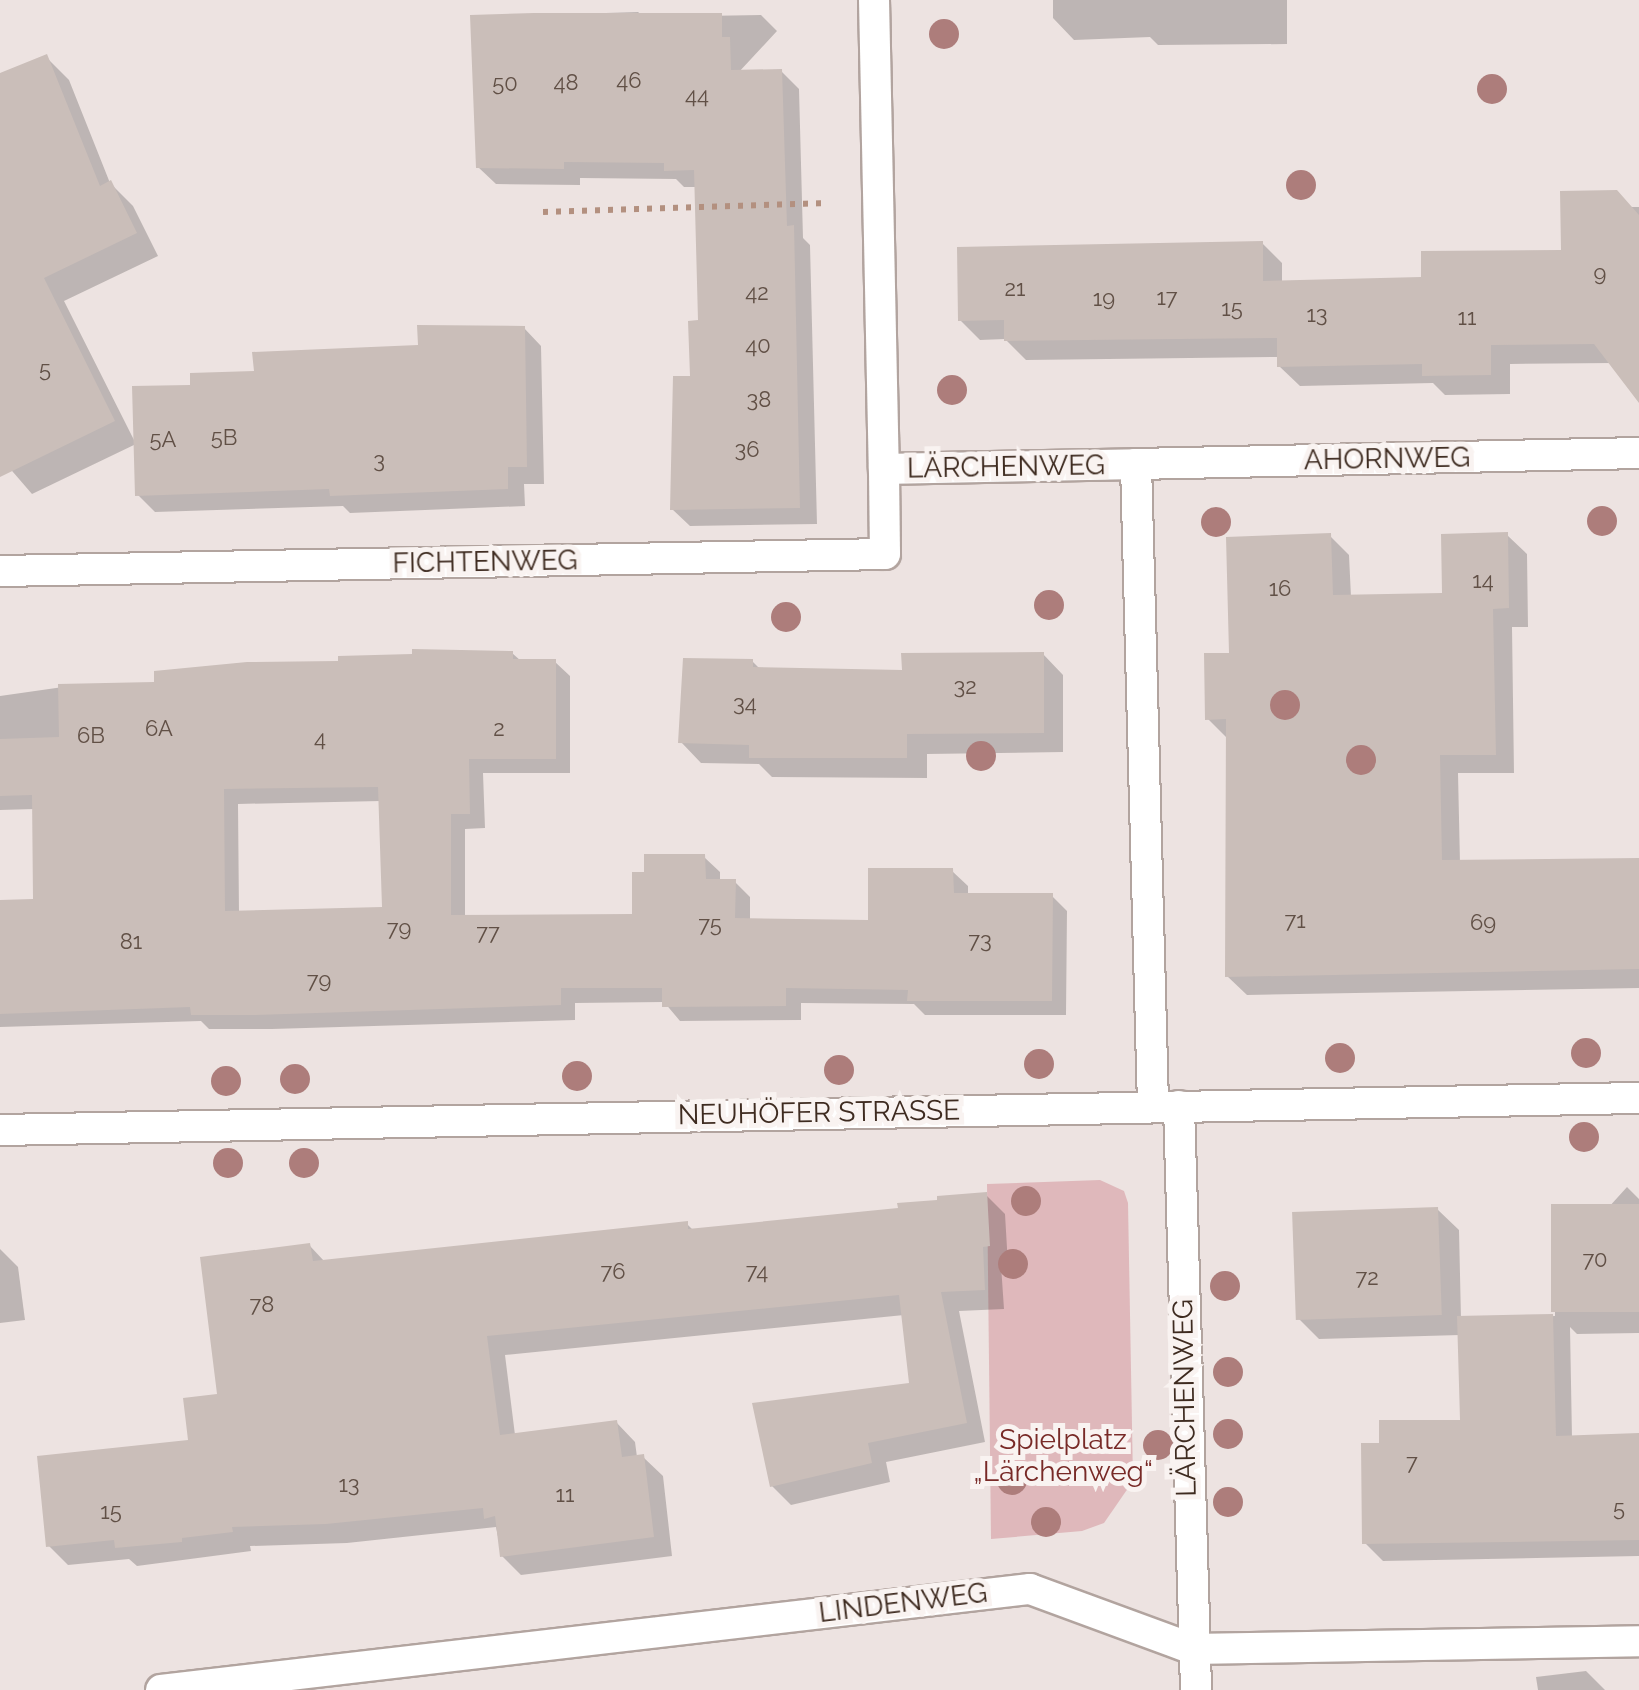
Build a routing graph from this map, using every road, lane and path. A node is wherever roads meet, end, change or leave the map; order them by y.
1 (874, 0) edge
2 (840, 203) dead end
3 (542, 212) dead end
4 (1639, 453) edge
5 (1136, 464) junction
6 (884, 468) junction
7 (0, 570) edge
8 (1639, 1098) edge
9 (1166, 1106) junction
10 (0, 1130) edge
11 (1639, 1641) edge
12 (1193, 1649) junction
13 (160, 1690) edge
14 (1196, 1690) edge

1 - 6 street, LÄRCHENWEG
2 - 3 path
4 - 5 street, AHORNWEG
5 - 6 street, LÄRCHENWEG
5 - 9 street, LÄRCHENWEG
6 - 7 street, FICHTENWEG
8 - 9 street, NEUHÖFER STRASSE
9 - 10 street, NEUHÖFER STRASSE
9 - 12 street, LÄRCHENWEG
11 - 12 street, LINDENWEG
12 - 13 street, LINDENWEG
12 - 14 street, LÄRCHENWEG

